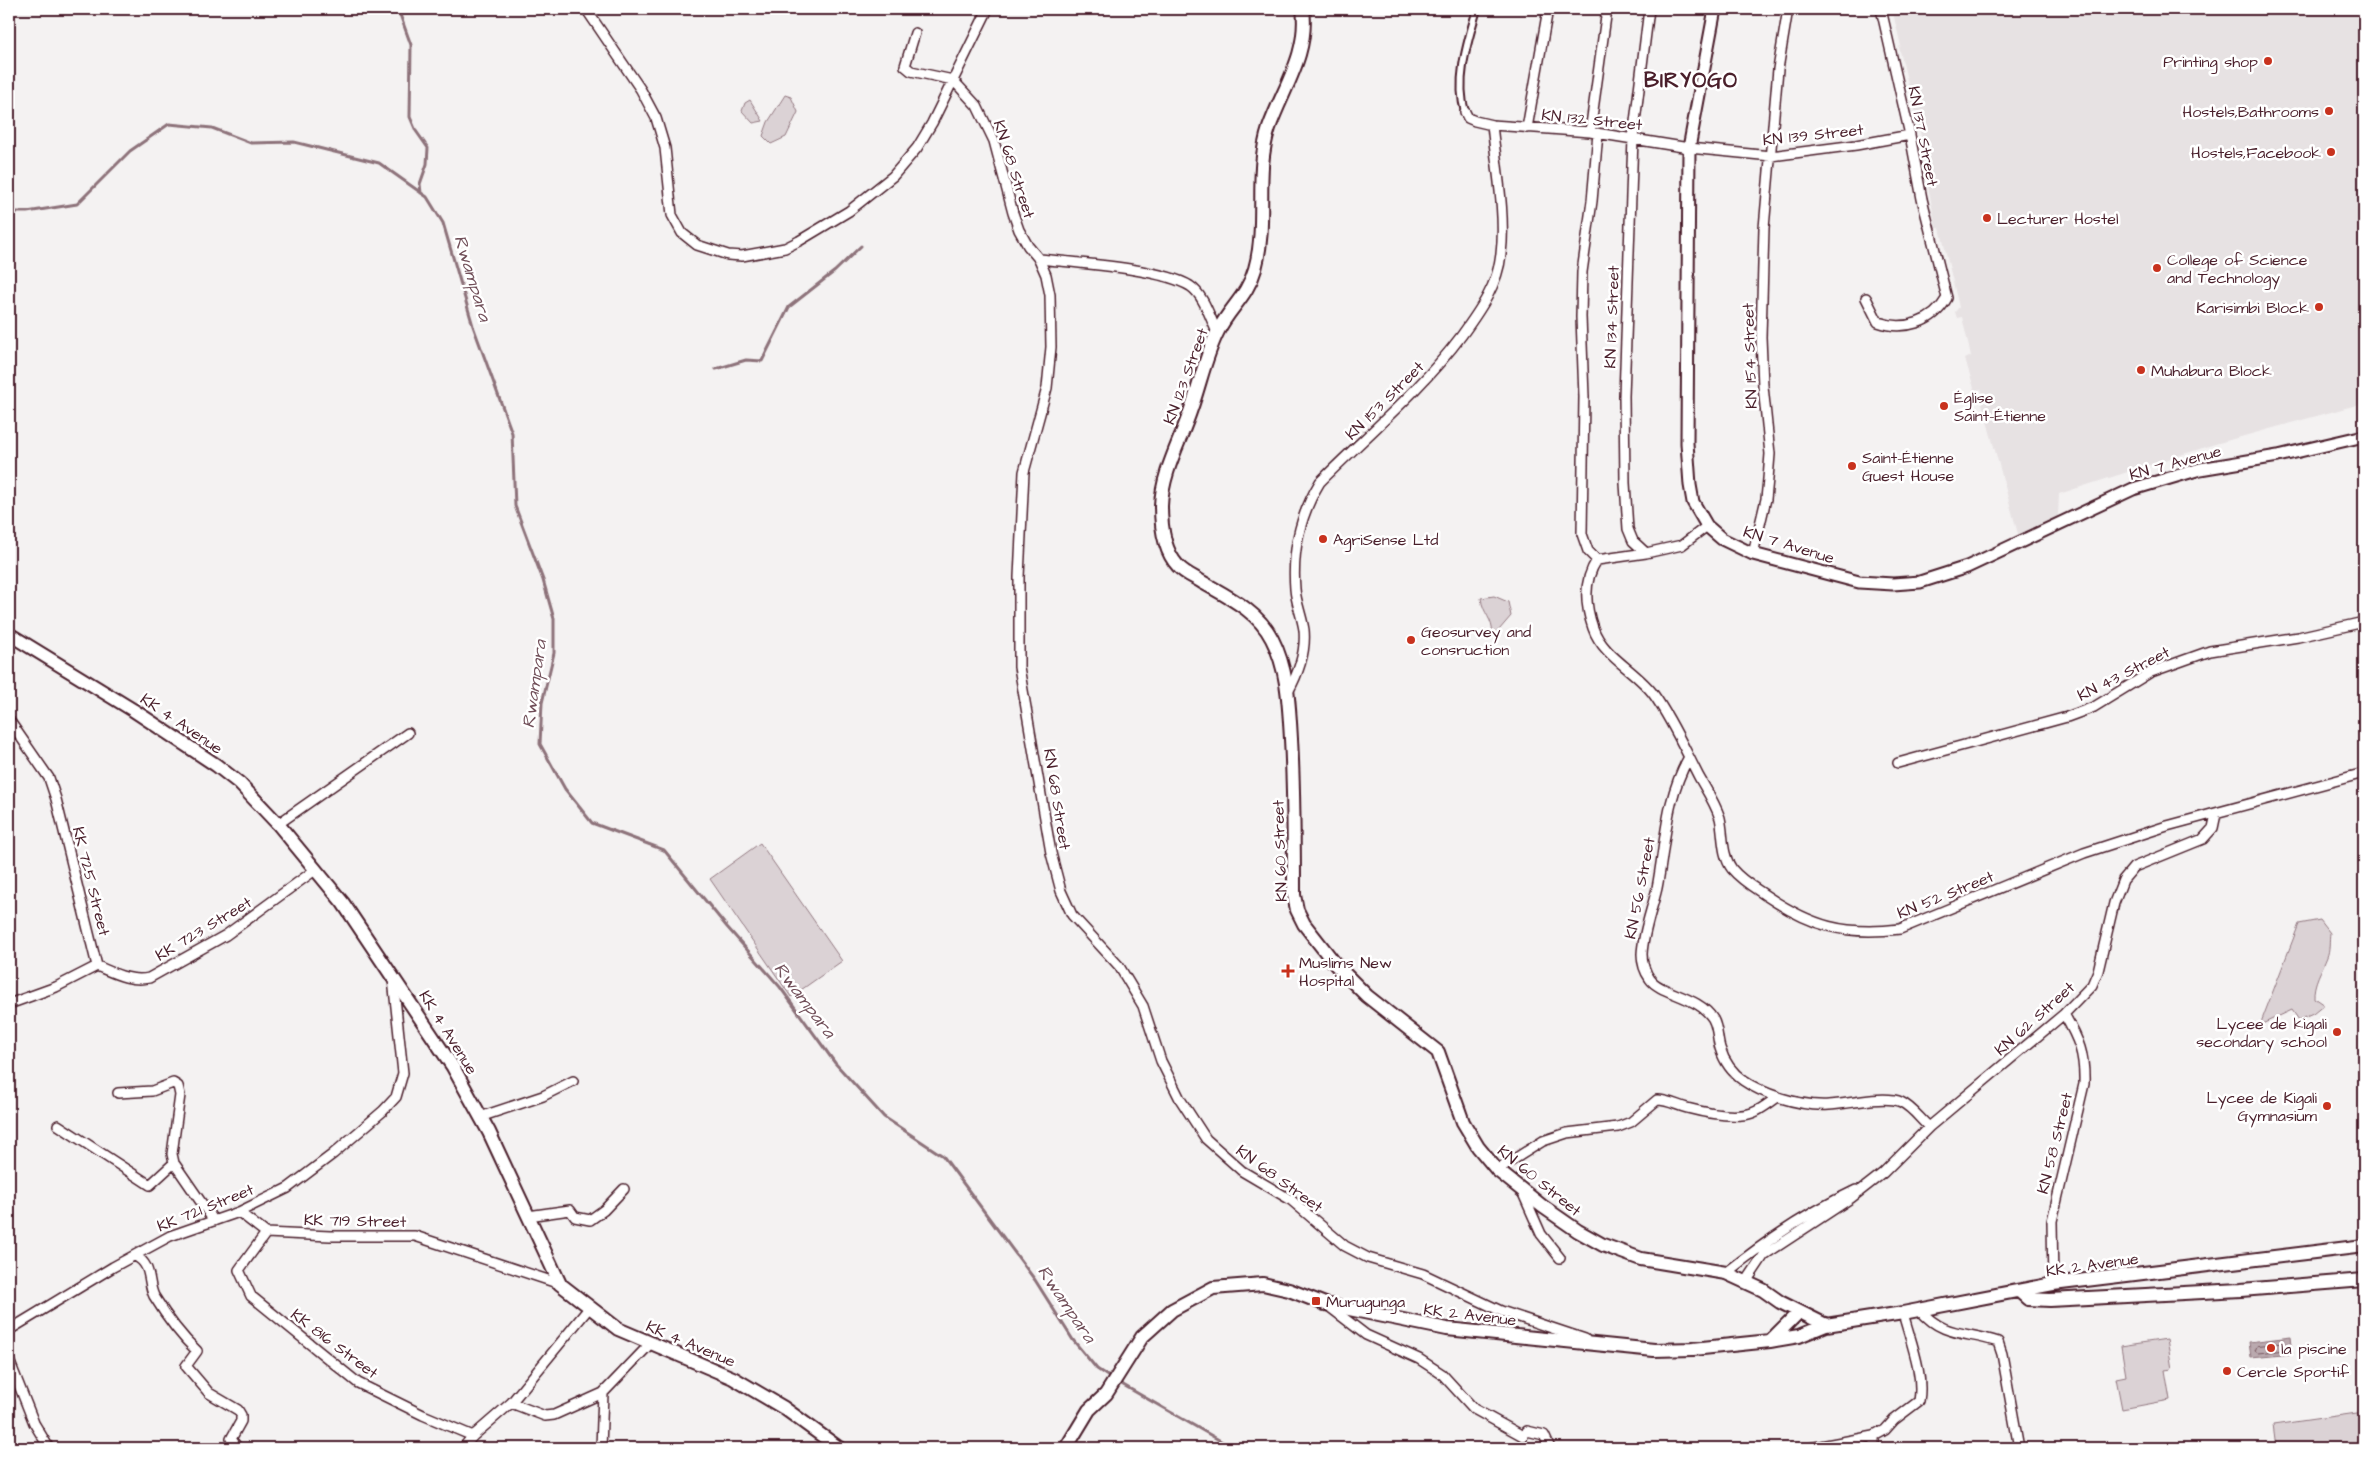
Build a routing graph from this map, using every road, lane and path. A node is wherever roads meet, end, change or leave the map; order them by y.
1 (586, 9) edge
2 (988, 9) edge
3 (1303, 9) edge
4 (1477, 9) edge
5 (1548, 9) edge
6 (1607, 9) edge
7 (1649, 9) edge
8 (1715, 9) edge
9 (1788, 9) edge
10 (1881, 9) edge
11 (915, 33) dead end
12 (953, 80) junction
13 (1465, 112) joint
14 (1492, 125) junction
15 (1527, 128) junction
16 (1594, 133) junction
17 (1910, 135) junction
18 (1633, 138) junction
19 (1689, 148) junction
20 (1771, 156) junction
21 (1039, 259) junction
22 (1866, 298) dead end
23 (1217, 332) junction
24 (2364, 436) edge
25 (1707, 526) junction
26 (1646, 553) junction
27 (1753, 554) junction
28 (1597, 560) junction
29 (1220, 593) joint
30 (2364, 622) edge
31 (9, 634) edge
32 (1288, 692) junction
33 (9, 720) edge
34 (408, 732) dead end
35 (1689, 757) junction
36 (1898, 763) dead end
37 (2364, 773) edge
38 (2216, 814) junction
39 (278, 824) junction
40 (315, 870) junction
41 (97, 966) junction
42 (392, 974) junction
43 (9, 1004) edge
44 (2064, 1014) junction
45 (573, 1080) dead end
46 (118, 1094) dead end
47 (1778, 1097) junction
48 (480, 1116) junction
49 (58, 1125) dead end
50 (1929, 1127) junction
51 (174, 1163) junction
52 (1497, 1170) junction
53 (1868, 1185) junction
54 (624, 1188) dead end
55 (1521, 1189) junction
56 (239, 1212) junction
57 (528, 1216) junction
58 (214, 1222) junction
59 (266, 1233) junction
60 (2364, 1246) edge
61 (135, 1256) junction
62 (1560, 1258) dead end
63 (1726, 1273) junction
64 (2364, 1280) edge
65 (1746, 1282) junction
66 (560, 1284) junction
67 (2053, 1284) junction
68 (2019, 1291) junction
69 (1325, 1304) junction
70 (589, 1308) junction
71 (1920, 1310) junction
72 (1799, 1312) junction
73 (1903, 1313) junction
74 (1826, 1325) junction
75 (9, 1330) edge
76 (1770, 1341) junction
77 (651, 1343) junction
78 (1606, 1346) junction
79 (9, 1360) edge
80 (603, 1392) junction
81 (511, 1403) junction
82 (473, 1436) junction
83 (1874, 1436) junction
84 (49, 1448) edge
85 (238, 1448) edge
86 (463, 1448) edge
87 (601, 1448) edge
88 (839, 1448) edge
89 (1066, 1448) edge
90 (1550, 1448) edge
91 (1810, 1448) edge
92 (1874, 1448) edge
93 (2019, 1448) edge

1 - 12 street
2 - 12 street
3 - 23 main road, KN 123 Street
4 - 13 street
5 - 15 street
6 - 16 street
7 - 18 street, KN 134 Street
8 - 19 street, KN 7 Avenue
9 - 20 street, KN 154 Street
10 - 17 street, KN 137 Street
11 - 12 street
12 - 21 street, KN 68 Street
13 - 14 street, KN 132 Street
14 - 15 street, KN 132 Street
14 - 32 street, KN 153 Street
15 - 16 street, KN 132 Street
16 - 18 street, KN 132 Street
16 - 28 street
17 - 20 street, KN 139 Street
17 - 22 street, KN 137 Street
18 - 19 street, KN 132 Street
18 - 26 street, KN 134 Street
19 - 20 street, KN 139 Street
19 - 25 street, KN 7 Avenue
20 - 27 street, KN 154 Street
21 - 23 street
21 - 78 street, KN 68 Street
23 - 29 main road, KN 123 Street
24 - 27 street, KN 7 Avenue
25 - 26 street
25 - 27 street, KN 7 Avenue
26 - 28 street
28 - 35 street, KN 52 Street
29 - 32 main road, KN 60 Street
30 - 36 street, KN 43 Street
31 - 39 main road, KK 4 Avenue
32 - 52 main road, KN 60 Street
33 - 41 street, KK 725 Street
34 - 39 street
35 - 38 street, KN 52 Street
35 - 47 street, KN 56 Street
37 - 38 street, KN 52 Street
38 - 44 street, KN 62 Street
39 - 40 main road, KK 4 Avenue
40 - 41 street, KK 723 Street
40 - 42 main road, KK 4 Avenue
41 - 43 street
42 - 48 main road, KK 4 Avenue
42 - 56 street, KK 721 Street
44 - 50 street, KN 62 Street
44 - 67 street, KN 58 Street
45 - 48 street
46 - 51 street
47 - 50 street, KN 56 Street
47 - 52 street
48 - 57 main road, KK 4 Avenue
49 - 51 street
50 - 53 street, KN 62 Street
51 - 58 street
52 - 55 main road, KN 60 Street
53 - 63 street, KN 62 Street
53 - 65 street, KN 62 Street
54 - 57 street
55 - 62 street
55 - 63 main road, KN 60 Street
56 - 58 street, KK 721 Street
56 - 59 street
57 - 66 main road, KK 4 Avenue
58 - 61 street, KK 721 Street
59 - 66 street, KK 719 Street
59 - 82 street, KK 816 Street
60 - 67 main road, KK 2 Avenue
61 - 75 street, KK 721 Street
61 - 85 street
63 - 65 main road, KN 60 Street
64 - 68 main road
65 - 72 main road, KN 60 Street
66 - 70 main road, KK 4 Avenue
67 - 68 main road, KK 2 Avenue
68 - 71 main road, KK 2 Avenue
69 - 78 main road, KK 2 Avenue
69 - 89 main road, KK 2 Avenue
69 - 90 street
70 - 77 main road, KK 4 Avenue
70 - 81 street
71 - 73 main road, KK 2 Avenue
71 - 93 street
72 - 74 main road
72 - 76 main road
73 - 74 main road, KK 2 Avenue
73 - 83 street
74 - 76 main road, KK 2 Avenue
76 - 78 main road, KK 2 Avenue
77 - 80 street
77 - 88 main road, KK 4 Avenue
79 - 84 street
80 - 81 street
80 - 87 street
81 - 82 street
82 - 86 street
83 - 91 street
83 - 92 street

